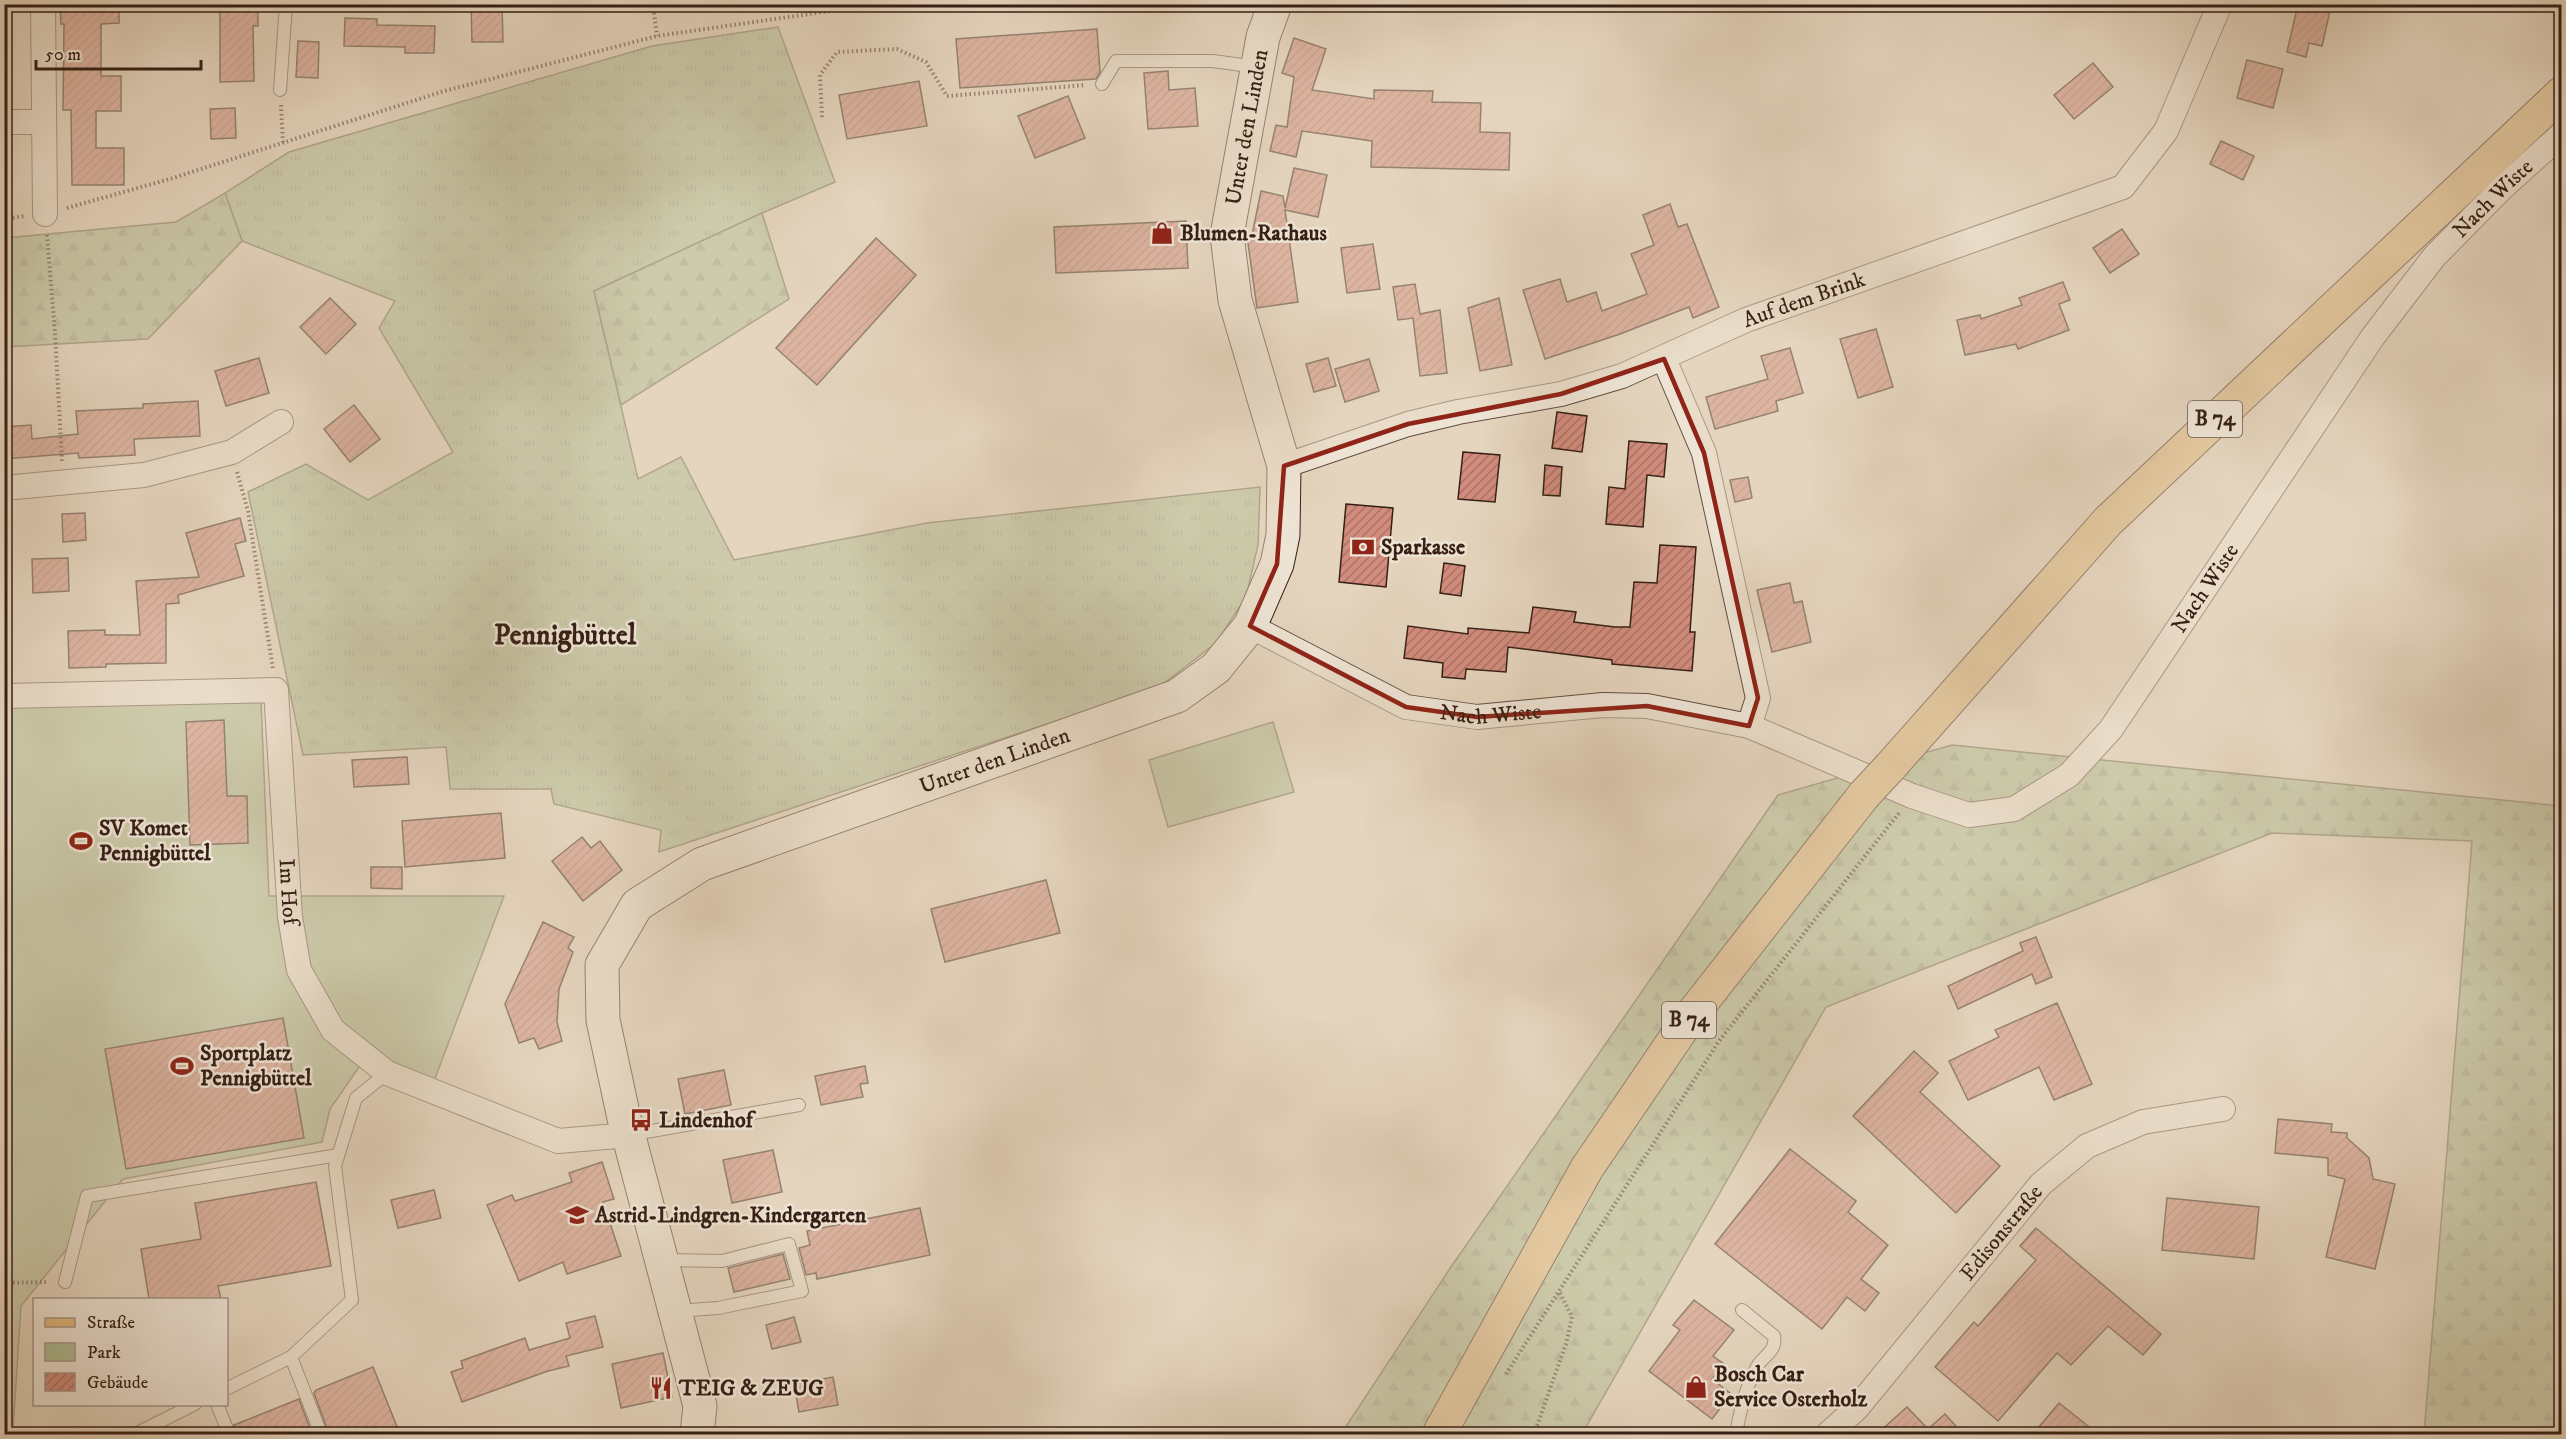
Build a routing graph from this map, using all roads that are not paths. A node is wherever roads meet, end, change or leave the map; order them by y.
1 (43, 4) edge
2 (286, 4) edge
3 (1275, 4) edge
4 (2220, 4) edge
5 (1257, 67) junction
6 (1102, 84) road end
7 (280, 90) road end
8 (2562, 93) edge
9 (4, 122) edge
10 (44, 122) junction
11 (2562, 134) edge
12 (45, 214) road end
13 (1664, 358) junction
14 (281, 422) dead end
15 (1284, 466) junction
16 (4, 488) edge
17 (1250, 626) junction
18 (4, 696) edge
19 (1749, 726) junction
20 (387, 1073) junction
21 (799, 1106) dead end
22 (2223, 1109) dead end
23 (629, 1135) junction
24 (338, 1155) junction
25 (663, 1260) junction
26 (65, 1282) road end
27 (1742, 1310) dead end
28 (676, 1311) junction
29 (291, 1357) junction
30 (228, 1388) edge
31 (191, 1406) edge
32 (218, 1406) edge
33 (143, 1433) edge
34 (230, 1434) edge
35 (321, 1434) edge
36 (697, 1434) edge
37 (1439, 1434) edge
38 (1736, 1434) edge
39 (1828, 1434) edge

1 - 10 street
2 - 7 lane
3 - 5 street, Unter den Linden
4 - 13 street, Auf dem Brink
5 - 6 lane
5 - 15 street, Unter den Linden
8 - 37 main road, B 74, bridge
9 - 10 street
10 - 12 street
11 - 19 street, Nach Wiste
13 - 15 street, Auf dem Brink
13 - 19 street
14 - 16 street
15 - 17 street, Unter den Linden
17 - 19 street, Nach Wiste
17 - 23 street, Unter den Linden
18 - 20 street, Im Hof
20 - 23 street, Im Hof
20 - 24 lane
21 - 23 lane
22 - 39 street, Edisonstraße
23 - 25 street, Unter den Linden
24 - 26 lane
24 - 29 lane
25 - 28 street, Unter den Linden
25 - 28 lane
27 - 38 lane
28 - 36 street, Unter den Linden
29 - 30 lane
29 - 35 lane
31 - 33 lane
32 - 34 lane

